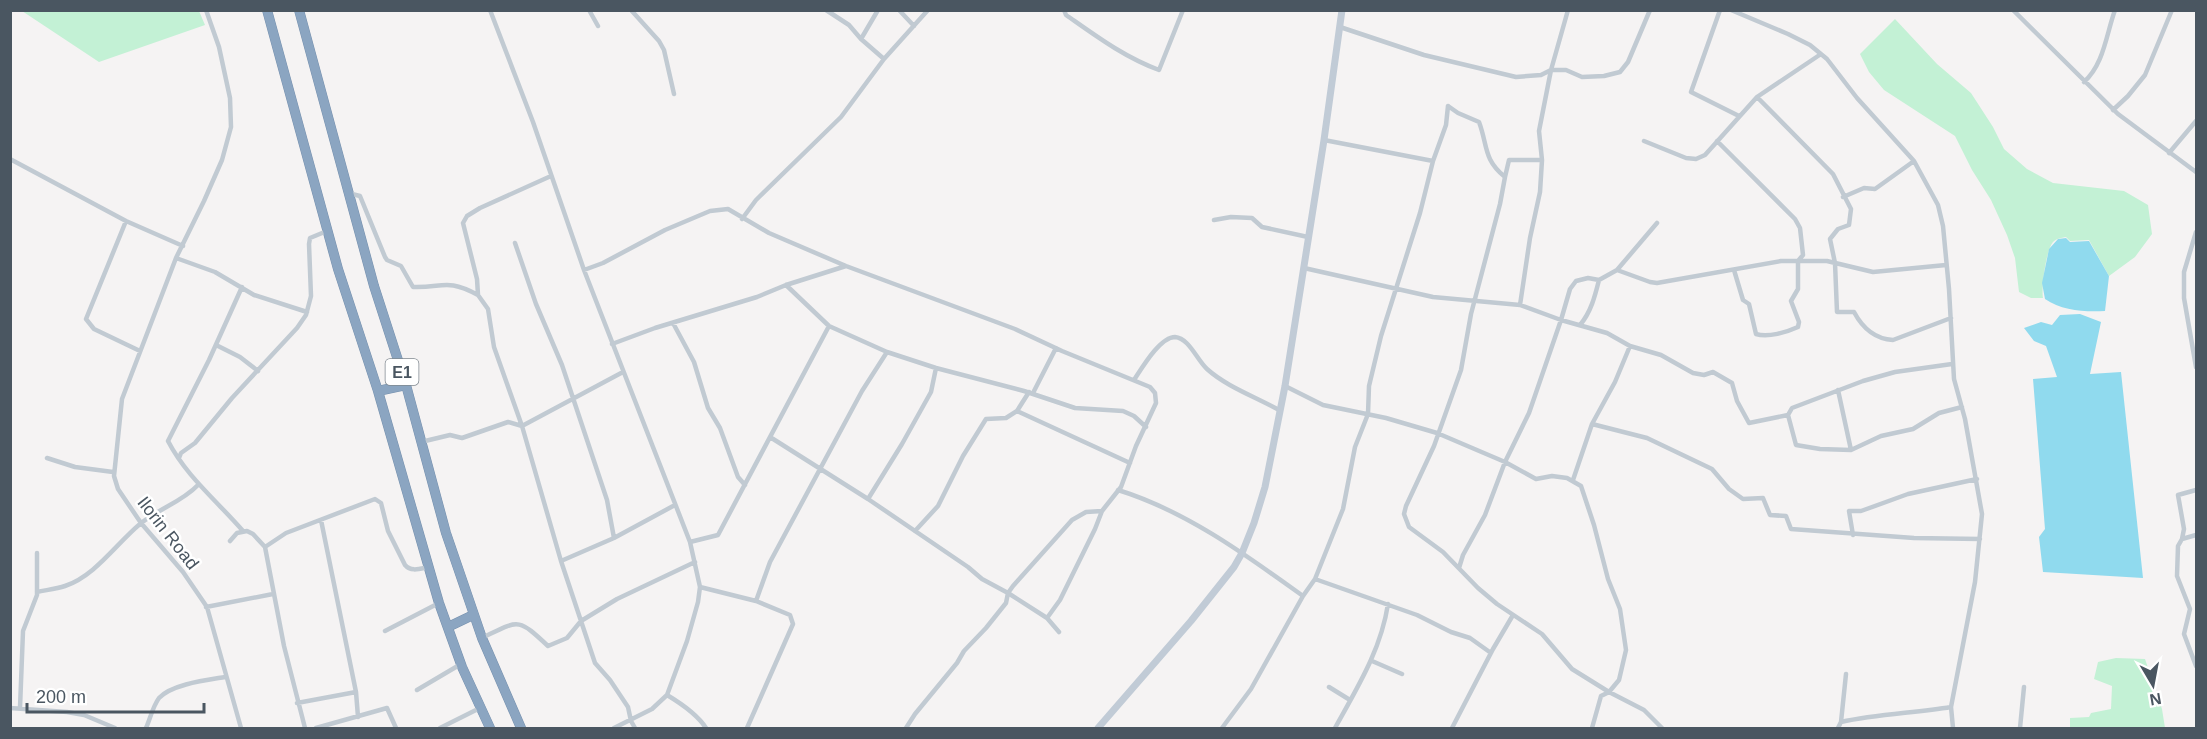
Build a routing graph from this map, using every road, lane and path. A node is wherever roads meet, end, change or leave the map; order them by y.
1 (206, 10) edge
2 (267, 10) edge
3 (299, 10) edge
4 (490, 10) edge
5 (589, 10) edge
6 (631, 10) edge
7 (878, 10) edge
8 (899, 10) edge
9 (928, 10) edge
10 (1183, 10) edge
11 (1342, 10) edge
12 (1568, 10) edge
13 (1650, 10) edge
14 (1720, 10) edge
15 (1731, 10) edge
16 (2013, 10) edge
17 (2115, 10) edge
18 (2172, 10) edge
19 (830, 11) edge
20 (1063, 12) edge
21 (914, 26) junction
22 (598, 27) dead end
23 (1340, 27) junction
24 (861, 39) junction
25 (1821, 54) junction
26 (884, 59) junction
27 (1551, 70) junction
28 (2084, 82) junction
29 (674, 94) dead end
30 (1757, 97) junction
31 (2113, 110) junction
32 (1739, 116) junction
33 (2196, 121) edge
34 (1324, 140) junction
35 (1644, 141) dead end
36 (1717, 141) junction
37 (2169, 153) junction
38 (10, 159) edge
39 (1542, 160) junction
40 (1433, 161) junction
41 (1914, 161) junction
42 (2196, 172) edge
43 (551, 176) junction
44 (1505, 177) junction
45 (348, 193) junction
46 (1843, 197) junction
47 (742, 219) junction
48 (1214, 220) dead end
49 (126, 221) junction
50 (1657, 223) dead end
51 (328, 231) junction
52 (2196, 232) edge
53 (1308, 237) junction
54 (515, 243) dead end
55 (183, 246) junction
56 (176, 258) junction
57 (1798, 261) junction
58 (1835, 263) junction
59 (1946, 265) junction
60 (846, 266) junction
61 (1304, 268) junction
62 (584, 270) junction
63 (1617, 270) junction
64 (1734, 270) junction
65 (1599, 280) junction
66 (786, 285) junction
67 (242, 287) junction
68 (1396, 289) junction
69 (478, 295) junction
70 (1476, 301) junction
71 (1520, 305) junction
72 (307, 312) junction
73 (1951, 318) junction
74 (1561, 320) junction
75 (673, 323) junction
76 (1580, 325) junction
77 (829, 326) junction
78 (2189, 330) junction
79 (2196, 334) edge
80 (612, 344) junction
81 (216, 345) junction
82 (1630, 346) junction
83 (1056, 348) junction
84 (140, 351) junction
85 (887, 352) junction
86 (1952, 364) junction
87 (2196, 367) edge
88 (936, 369) junction
89 (258, 371) junction
90 (623, 372) junction
91 (1134, 380) junction
92 (406, 385) junction
93 (1285, 386) junction
94 (1838, 390) junction
95 (378, 391) junction
96 (1031, 393) junction
97 (573, 399) junction
98 (1962, 406) junction
99 (1279, 410) junction
100 (1017, 411) junction
101 (1368, 414) junction
102 (1788, 415) junction
103 (1592, 424) junction
104 (522, 426) junction
105 (1146, 427) junction
106 (1437, 433) junction
107 (770, 437) junction
108 (421, 442) junction
109 (1851, 450) junction
110 (47, 458) dead end
111 (179, 458) junction
112 (1505, 462) junction
113 (1130, 463) junction
114 (821, 469) junction
115 (114, 472) junction
116 (1977, 479) junction
117 (1573, 480) junction
118 (198, 485) junction
119 (746, 485) junction
120 (2196, 489) edge
121 (1118, 490) junction
122 (868, 500) junction
123 (675, 505) junction
124 (1102, 511) junction
125 (321, 520) junction
126 (141, 523) junction
127 (243, 531) junction
128 (915, 531) junction
129 (1853, 535) junction
130 (2196, 535) edge
131 (614, 538) junction
132 (1980, 539) junction
133 (2182, 539) junction
134 (230, 541) dead end
135 (690, 542) junction
136 (265, 547) junction
137 (37, 553) dead end
138 (1242, 554) junction
139 (561, 561) junction
140 (695, 562) junction
141 (428, 567) junction
142 (1459, 568) junction
143 (1316, 579) junction
144 (700, 587) junction
145 (38, 592) junction
146 (1008, 593) junction
147 (273, 594) junction
148 (1304, 596) junction
149 (756, 601) junction
150 (439, 603) junction
151 (1388, 604) junction
152 (206, 607) junction
153 (2196, 608) edge
154 (2190, 609) junction
155 (473, 615) junction
156 (1513, 615) junction
157 (1047, 618) junction
158 (581, 621) junction
159 (448, 627) junction
160 (385, 631) dead end
161 (1059, 632) dead end
162 (482, 638) junction
163 (1491, 653) junction
164 (1372, 661) junction
165 (461, 664) junction
166 (2196, 666) edge
167 (1402, 674) dead end
168 (1846, 674) dead end
169 (225, 676) junction
170 (1329, 687) dead end
171 (2024, 687) dead end
172 (417, 690) dead end
173 (356, 692) junction
174 (1609, 692) junction
175 (667, 695) junction
176 (1350, 700) junction
177 (297, 703) junction
178 (1952, 707) junction
179 (10, 708) edge
180 (20, 708) junction
181 (480, 708) junction
182 (358, 717) junction
183 (631, 721) junction
184 (1841, 722) junction
185 (115, 729) edge
186 (146, 729) edge
187 (241, 729) edge
188 (305, 729) edge
189 (316, 729) edge
190 (396, 729) edge
191 (440, 729) edge
192 (490, 729) edge
193 (521, 729) edge
194 (614, 729) edge
195 (635, 729) edge
196 (706, 729) edge
197 (747, 729) edge
198 (906, 729) edge
199 (1098, 729) edge
200 (1222, 729) edge
201 (1335, 729) edge
202 (1452, 729) edge
203 (1592, 729) edge
204 (1662, 729) edge
205 (1838, 729) edge
206 (1953, 729) edge
207 (2020, 729) edge

1 - 55 street, Ilorin Road
2 - 51 highway, E1
3 - 45 highway, E1
4 - 43 street
5 - 22 street
6 - 29 street
7 - 24 street
8 - 21 street
9 - 21 street
10 - 20 street
11 - 23 main road
12 - 27 street
13 - 27 street
14 - 32 street
15 - 25 street
16 - 28 street
17 - 28 street
18 - 31 street
19 - 24 street
21 - 26 street
23 - 27 street
23 - 34 main road
24 - 26 street
25 - 30 street
25 - 41 street
26 - 47 street
27 - 39 street
28 - 31 street
30 - 32 street
30 - 46 street
31 - 37 street
32 - 36 street
33 - 37 street
34 - 40 street
34 - 53 main road
35 - 36 street
36 - 57 street
37 - 42 street
38 - 49 street
39 - 44 street
39 - 71 street
40 - 44 street
40 - 68 street
41 - 46 street
41 - 59 street
43 - 62 street
43 - 69 street
44 - 70 street
45 - 69 street
45 - 92 highway, E1
46 - 58 street
47 - 60 street
47 - 62 street
48 - 53 street
49 - 55 street
49 - 84 street
50 - 63 street
51 - 72 street
51 - 95 highway, E1
52 - 78 street
53 - 61 main road
54 - 97 street
55 - 56 street, Ilorin Road
56 - 67 street
56 - 84 street, Ilorin Road
57 - 58 street
57 - 64 street
57 - 64 street
58 - 59 street
58 - 73 street
59 - 73 street
60 - 66 street
60 - 83 street
61 - 68 street
61 - 93 main road
62 - 80 street
63 - 64 street
63 - 65 street
65 - 74 street
65 - 76 street
66 - 75 street
66 - 77 street
67 - 72 street
67 - 81 street
68 - 70 street
68 - 101 street
69 - 104 street
70 - 71 street
70 - 106 street
71 - 74 street
72 - 89 street
73 - 86 street
74 - 76 street
74 - 112 street
75 - 80 street
75 - 119 street
76 - 82 street
77 - 85 street
77 - 107 street
78 - 79 street
78 - 87 street
80 - 90 street
81 - 89 street
81 - 111 street
82 - 102 street
82 - 103 street
83 - 91 street
83 - 96 street
84 - 115 street, Ilorin Road
85 - 88 street
85 - 114 street
86 - 94 street
86 - 98 street
88 - 96 street
88 - 122 street
89 - 111 street
90 - 97 street
90 - 123 street
91 - 99 street
91 - 105 street
92 - 95 highway
92 - 108 highway, E1
93 - 99 main road
93 - 101 street
94 - 102 street
94 - 109 street
95 - 141 highway, E1
96 - 100 street
96 - 105 street
97 - 104 street
97 - 131 street
98 - 109 street
98 - 116 street
99 - 138 main road
100 - 113 street
100 - 128 street
101 - 106 street
101 - 143 street
102 - 109 street
103 - 117 street
103 - 129 street
104 - 108 street
104 - 139 street
105 - 113 street
106 - 112 street
106 - 142 street
107 - 114 street
107 - 119 street
108 - 155 highway, E1
110 - 115 street
111 - 118 street
112 - 117 street
112 - 142 street
113 - 121 street
114 - 122 street
114 - 149 street
115 - 126 street, Ilorin Road
116 - 129 street
116 - 132 street
117 - 174 street
118 - 126 street
118 - 127 street
119 - 135 street
120 - 133 street
121 - 124 street
121 - 138 street
122 - 128 street
123 - 131 street
123 - 135 street
124 - 146 street
124 - 157 street
125 - 136 street
125 - 141 street
125 - 173 street
126 - 145 street
126 - 152 street, Ilorin Road
127 - 134 street
127 - 136 street
128 - 146 street
129 - 132 street
130 - 133 street
131 - 139 street
132 - 178 street
133 - 154 street
135 - 140 street
136 - 147 street
137 - 145 street
138 - 148 street
138 - 199 main road
139 - 158 street
140 - 144 street
140 - 158 street
141 - 150 highway, E1
142 - 156 street
143 - 148 street
143 - 151 street
144 - 149 street
144 - 175 street
145 - 180 street
146 - 157 street
146 - 198 street
147 - 152 street
147 - 177 street
148 - 200 street
149 - 197 street
150 - 159 highway, E1
150 - 160 street
151 - 163 street
151 - 164 street
152 - 169 street, Ilorin Road
153 - 154 street
154 - 166 street
155 - 159 highway
155 - 162 highway, E1
156 - 163 street
156 - 174 street
157 - 161 street
158 - 162 street
158 - 183 street
159 - 165 highway, E1
162 - 193 highway, E1
163 - 202 street
164 - 167 street
164 - 176 street
165 - 172 street
165 - 181 highway, E1
168 - 184 street
169 - 186 street
169 - 187 street, Ilorin Road
170 - 176 street
171 - 207 street
173 - 177 street
173 - 182 street
174 - 203 street
174 - 204 street
175 - 183 street
175 - 196 street
176 - 201 street
177 - 188 street
178 - 184 street
178 - 206 street
179 - 180 street
180 - 185 street
181 - 191 street
181 - 192 highway, E1
182 - 189 street
182 - 190 street
183 - 194 street
183 - 195 street
184 - 205 street

